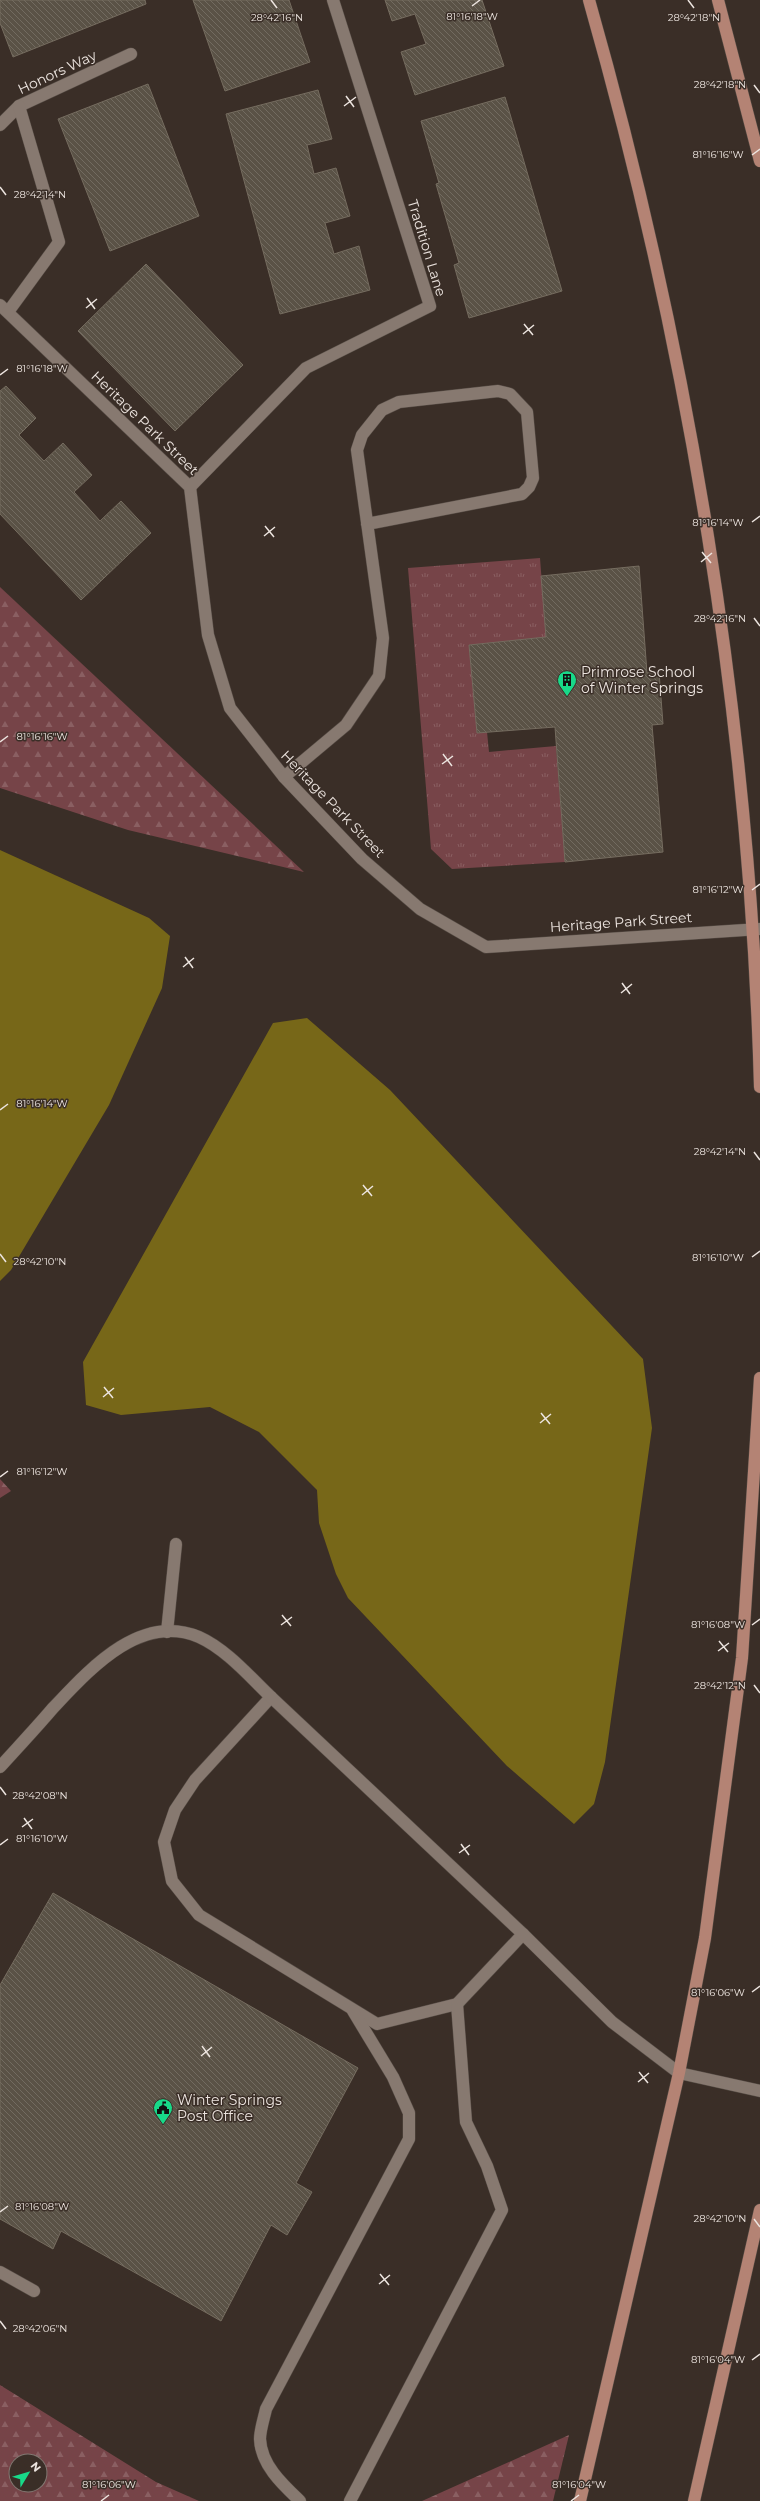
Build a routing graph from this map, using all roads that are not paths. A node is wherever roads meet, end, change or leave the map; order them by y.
1 (333, 0) edge
2 (589, 0) edge
3 (718, 0) edge
4 (131, 54) dead end
5 (19, 106) junction
6 (0, 125) edge
7 (760, 161) edge
8 (4, 308) edge
9 (190, 487) junction
10 (367, 524) junction
11 (284, 777) junction
12 (756, 929) edge
13 (760, 1087) edge
14 (760, 1378) edge
15 (176, 1544) dead end
16 (168, 1632) junction
17 (272, 1697) junction
18 (0, 1767) edge
19 (523, 1934) junction
20 (457, 2004) junction
21 (352, 2008) junction
22 (679, 2073) junction
23 (760, 2091) edge
24 (760, 2210) edge
25 (0, 2272) edge
26 (34, 2291) dead end
27 (300, 2501) edge
28 (350, 2501) edge
29 (580, 2501) edge
30 (694, 2501) edge

1 - 9 street, Tradition Lane
2 - 12 main road
3 - 7 main road
4 - 5 street, Honors Way
5 - 6 street, Honors Way
5 - 8 street
8 - 9 street, Heritage Park Street
9 - 11 street, Heritage Park Street
10 - 10 street
10 - 11 street
11 - 12 street, Heritage Park Street
12 - 13 main road
14 - 22 main road
15 - 16 street
16 - 17 street
16 - 18 street
17 - 19 street
17 - 21 street
19 - 20 street
19 - 22 street
20 - 21 street
20 - 28 street
21 - 27 street
22 - 23 street
22 - 29 main road
24 - 30 main road
25 - 26 street

